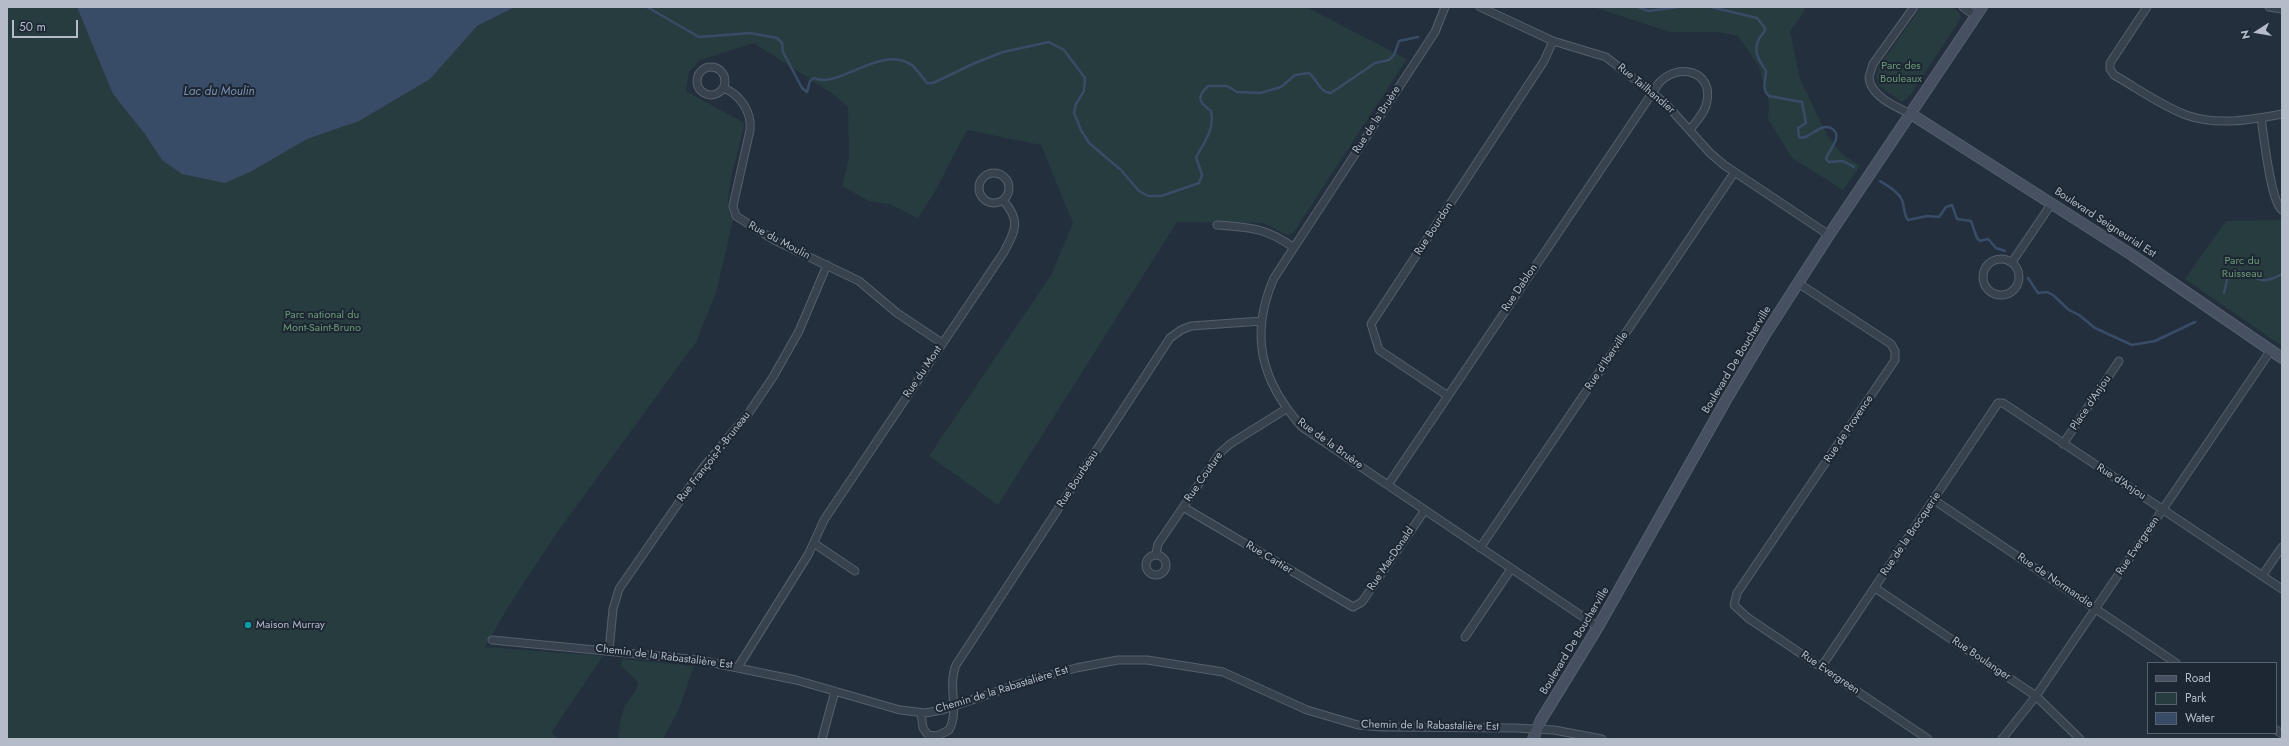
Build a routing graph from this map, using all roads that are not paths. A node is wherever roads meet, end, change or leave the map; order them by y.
1 (1445, 7) edge
2 (1480, 7) edge
3 (1914, 7) edge
4 (1963, 7) edge
5 (1982, 7) edge
6 (2147, 7) edge
7 (2269, 7) edge
8 (2282, 8) edge
9 (1976, 16) junction
10 (1553, 41) junction
11 (723, 88) junction
12 (1653, 92) junction
13 (1911, 114) junction
14 (2282, 114) edge
15 (2261, 118) junction
16 (1690, 130) junction
17 (1734, 173) junction
18 (1003, 200) junction
19 (2052, 203) junction
20 (2282, 210) edge
21 (1217, 225) dead end
22 (1829, 235) junction
23 (1293, 248) junction
24 (2012, 262) junction
25 (827, 265) junction
26 (1798, 282) junction
27 (1262, 321) junction
28 (942, 343) junction
29 (2271, 350) junction
30 (2282, 358) edge
31 (2119, 361) dead end
32 (1448, 396) junction
33 (2000, 402) joint
34 (1286, 409) junction
35 (2063, 444) junction
36 (1388, 485) junction
37 (1934, 500) junction
38 (1183, 507) junction
39 (2163, 509) junction
40 (1424, 510) junction
41 (814, 544) junction
42 (2282, 547) edge
43 (1480, 548) junction
44 (1156, 554) dead end
45 (1512, 569) junction
46 (855, 571) dead end
47 (2262, 576) junction
48 (1875, 588) junction
49 (2282, 589) edge
50 (1734, 605) joint
51 (1356, 606) joint
52 (2096, 609) junction
53 (1598, 627) junction
54 (1465, 637) dead end
55 (492, 640) dead end
56 (609, 650) junction
57 (2175, 662) edge
58 (1822, 666) junction
59 (738, 667) junction
60 (834, 691) junction
61 (2036, 696) junction
62 (953, 707) junction
63 (921, 713) junction
64 (1537, 729) junction
65 (822, 739) edge
66 (1533, 739) edge
67 (1602, 739) edge
68 (1928, 739) edge
69 (2002, 739) edge
70 (2080, 739) edge

1 - 23 street, Rue de la Bruère
2 - 10 street, Rue Tailhandier
3 - 13 street
4 - 9 street
5 - 9 street, Boulevard De Boucherville
6 - 15 street
7 - 8 street
9 - 13 street, Boulevard De Boucherville
10 - 12 street, Rue Tailhandier
10 - 32 street, Rue Bourdon
11 - 11 street
11 - 25 street, Rue du Moulin
12 - 16 street, Rue Tailhandier
12 - 16 street, Rue Dablon
12 - 32 street, Rue Dablon
13 - 19 street, Boulevard Seigneurial Est
13 - 22 street, Boulevard De Boucherville
14 - 15 street
15 - 20 street
16 - 17 street, Rue Tailhandier
17 - 22 street, Rue Tailhandier
17 - 43 street, Rue d'Iberville
18 - 18 street
18 - 28 street, Rue du Mont
19 - 24 street
19 - 29 street, Boulevard Seigneurial Est
21 - 23 street
22 - 26 street, Boulevard De Boucherville
23 - 27 street, Rue de la Bruère
24 - 24 street
25 - 28 street, Rue du Moulin
25 - 56 street, Rue François-P.-Bruneau
26 - 50 street, Rue de Provence
26 - 53 street, Boulevard De Boucherville
27 - 34 street, Rue de la Bruère
27 - 62 street, Rue Bourbeau
28 - 41 street, Rue du Mont
29 - 30 street, Boulevard Seigneurial Est
29 - 39 street, Rue Evergreen
31 - 35 street, Place d'Anjou
32 - 36 street, Rue Dablon
33 - 35 street, Rue d'Anjou
33 - 37 street, Rue de la Brocquerie
34 - 36 street, Rue de la Bruère
34 - 38 street, Rue Couture
35 - 39 street, Rue d'Anjou
36 - 40 street, Rue de la Bruère
37 - 48 street, Rue de la Brocquerie
37 - 52 street, Rue de Normandie
38 - 44 street, Rue Couture
38 - 51 street, Rue Cartier
39 - 47 street, Rue d'Anjou
39 - 52 street, Rue Evergreen
40 - 43 street, Rue de la Bruère
40 - 51 street, Rue MacDonald
41 - 46 street
41 - 59 street, Rue du Mont
42 - 47 street
43 - 45 street, Rue de la Bruère
45 - 53 street, Rue de la Bruère
45 - 54 street
47 - 49 street, Rue d'Anjou
48 - 58 street, Rue de la Brocquerie
48 - 61 street, Rue Boulanger
50 - 58 street, Rue Evergreen
52 - 57 street, Rue de Normandie
52 - 61 street, Rue Evergreen
53 - 64 street, Boulevard De Boucherville
55 - 56 street, Chemin de la Rabastalière Est
56 - 59 street, Chemin de la Rabastalière Est
58 - 68 street, Rue Evergreen
59 - 60 street, Chemin de la Rabastalière Est
60 - 63 street, Chemin de la Rabastalière Est
60 - 65 street
61 - 69 street, Rue Evergreen
61 - 70 street, Rue Boulanger
62 - 63 street, Chemin de la Rabastalière Est
62 - 63 street, Rue Bourbeau
62 - 64 street, Chemin de la Rabastalière Est
64 - 66 street, Boulevard De Boucherville
64 - 67 street, Chemin de la Rabastalière Est

